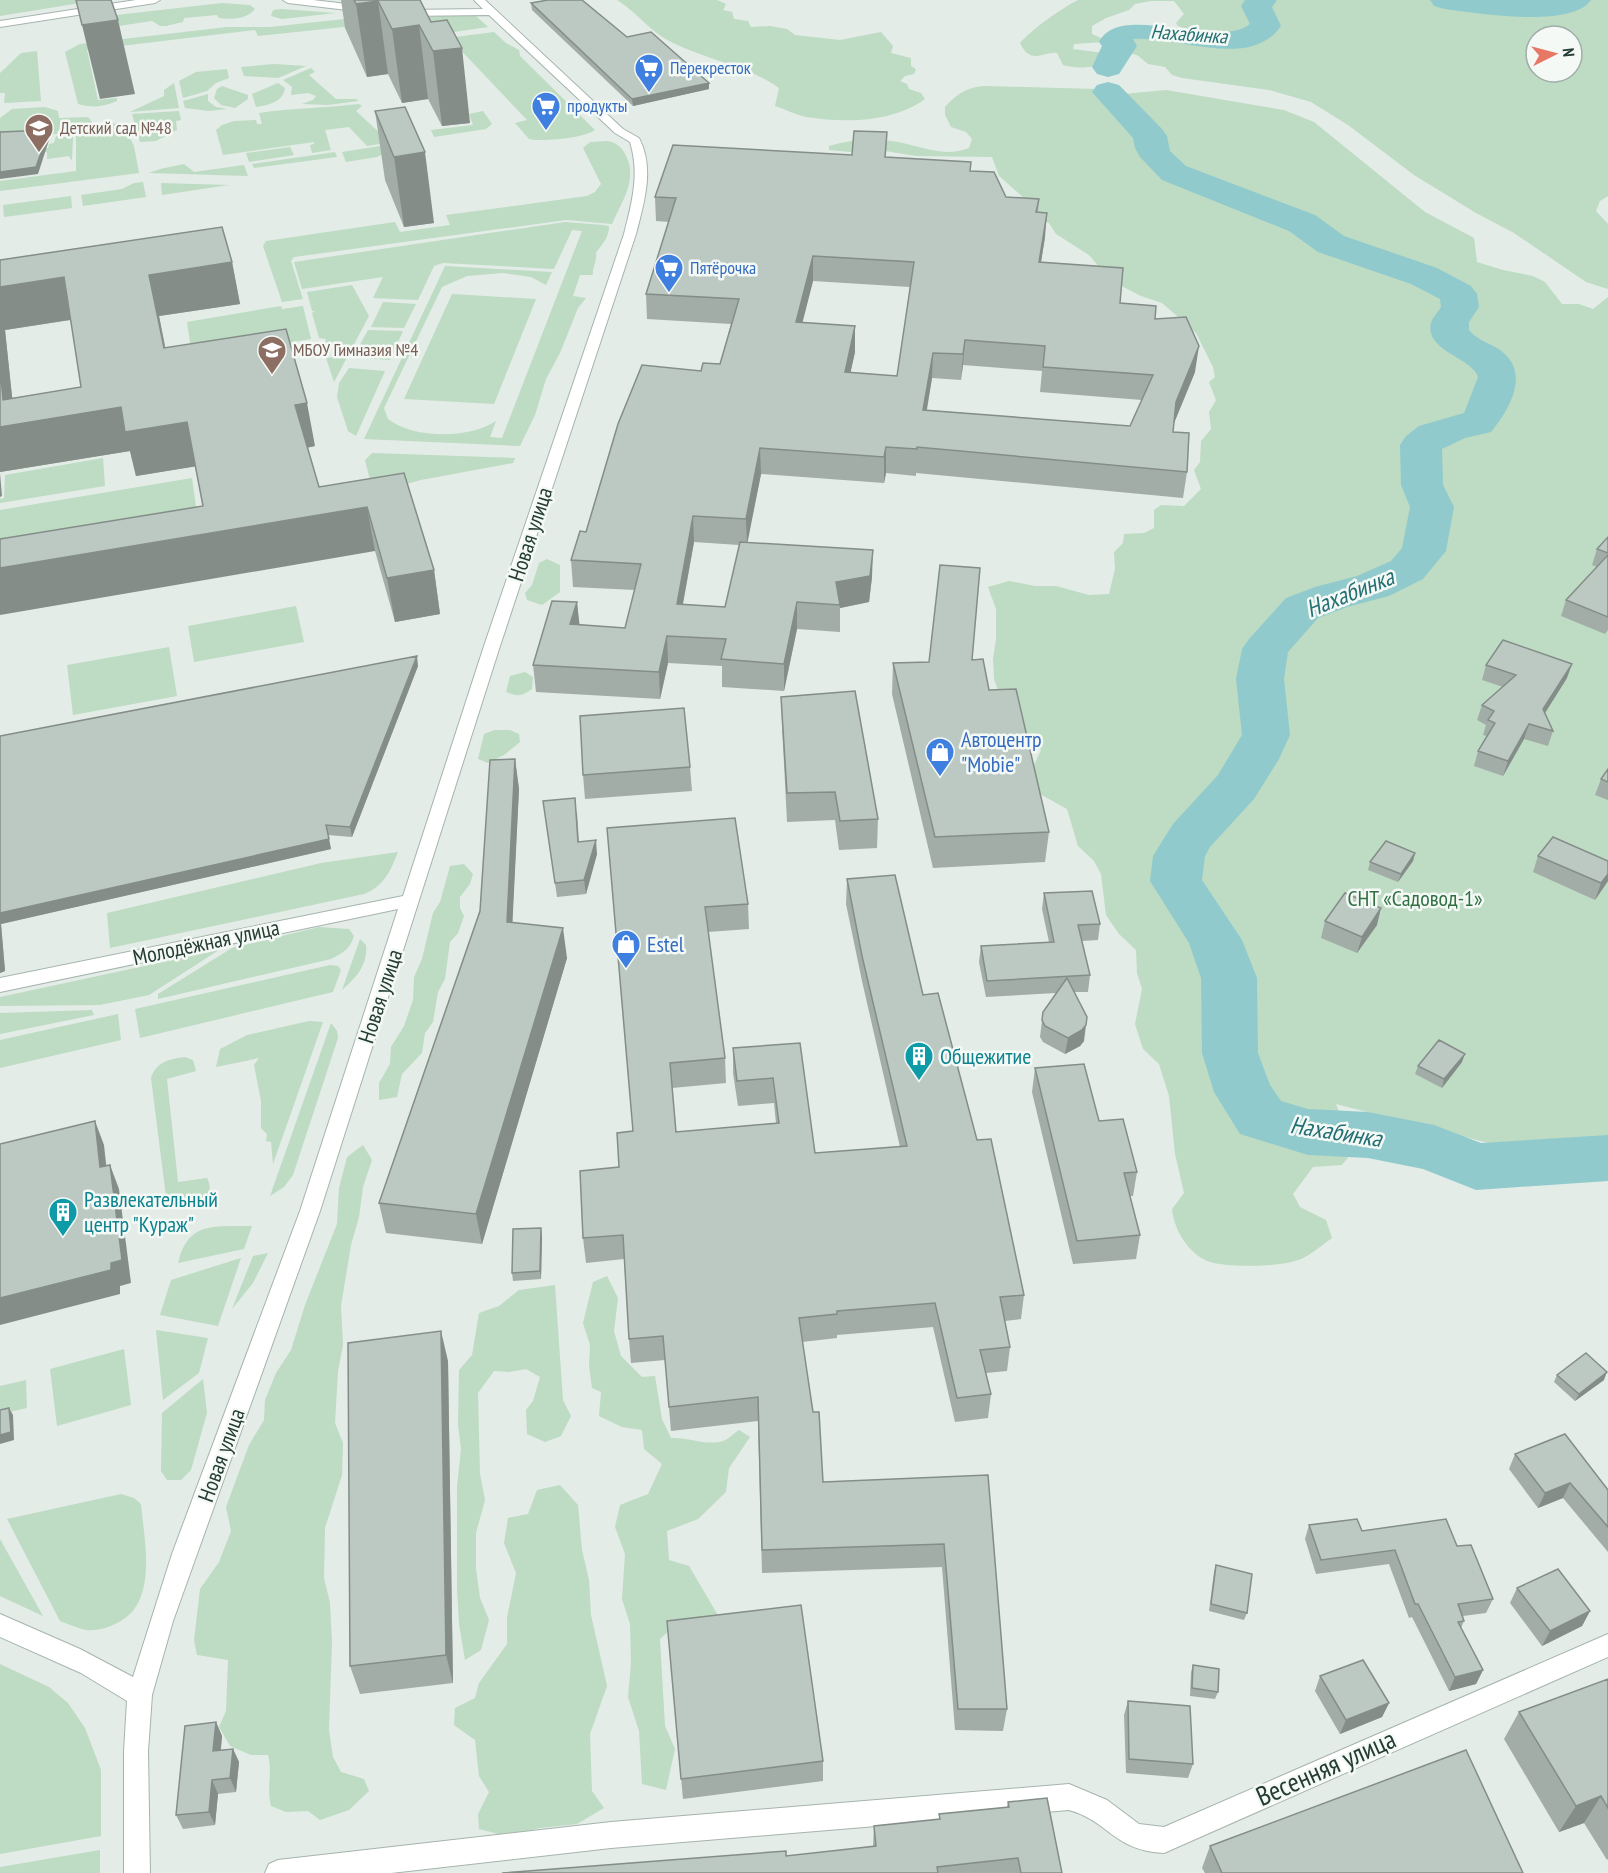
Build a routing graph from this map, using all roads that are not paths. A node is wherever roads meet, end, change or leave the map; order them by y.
1 (155, 0) edge
2 (288, 0) edge
3 (478, 0) edge
4 (376, 11) dead end
5 (394, 12) edge
6 (492, 12) junction
7 (0, 24) edge
8 (411, 900) junction
9 (0, 985) edge
10 (0, 1625) edge
11 (1608, 1645) edge
12 (140, 1695) junction
13 (137, 1873) edge
14 (278, 1873) edge

1 - 7 street
2 - 4 street
3 - 6 street, Новая улица
5 - 6 street
6 - 8 street, Новая улица
8 - 9 street, Молодёжная улица
8 - 12 street, Новая улица
10 - 12 street
11 - 14 street, Весенняя улица
12 - 13 street, Новая улица

